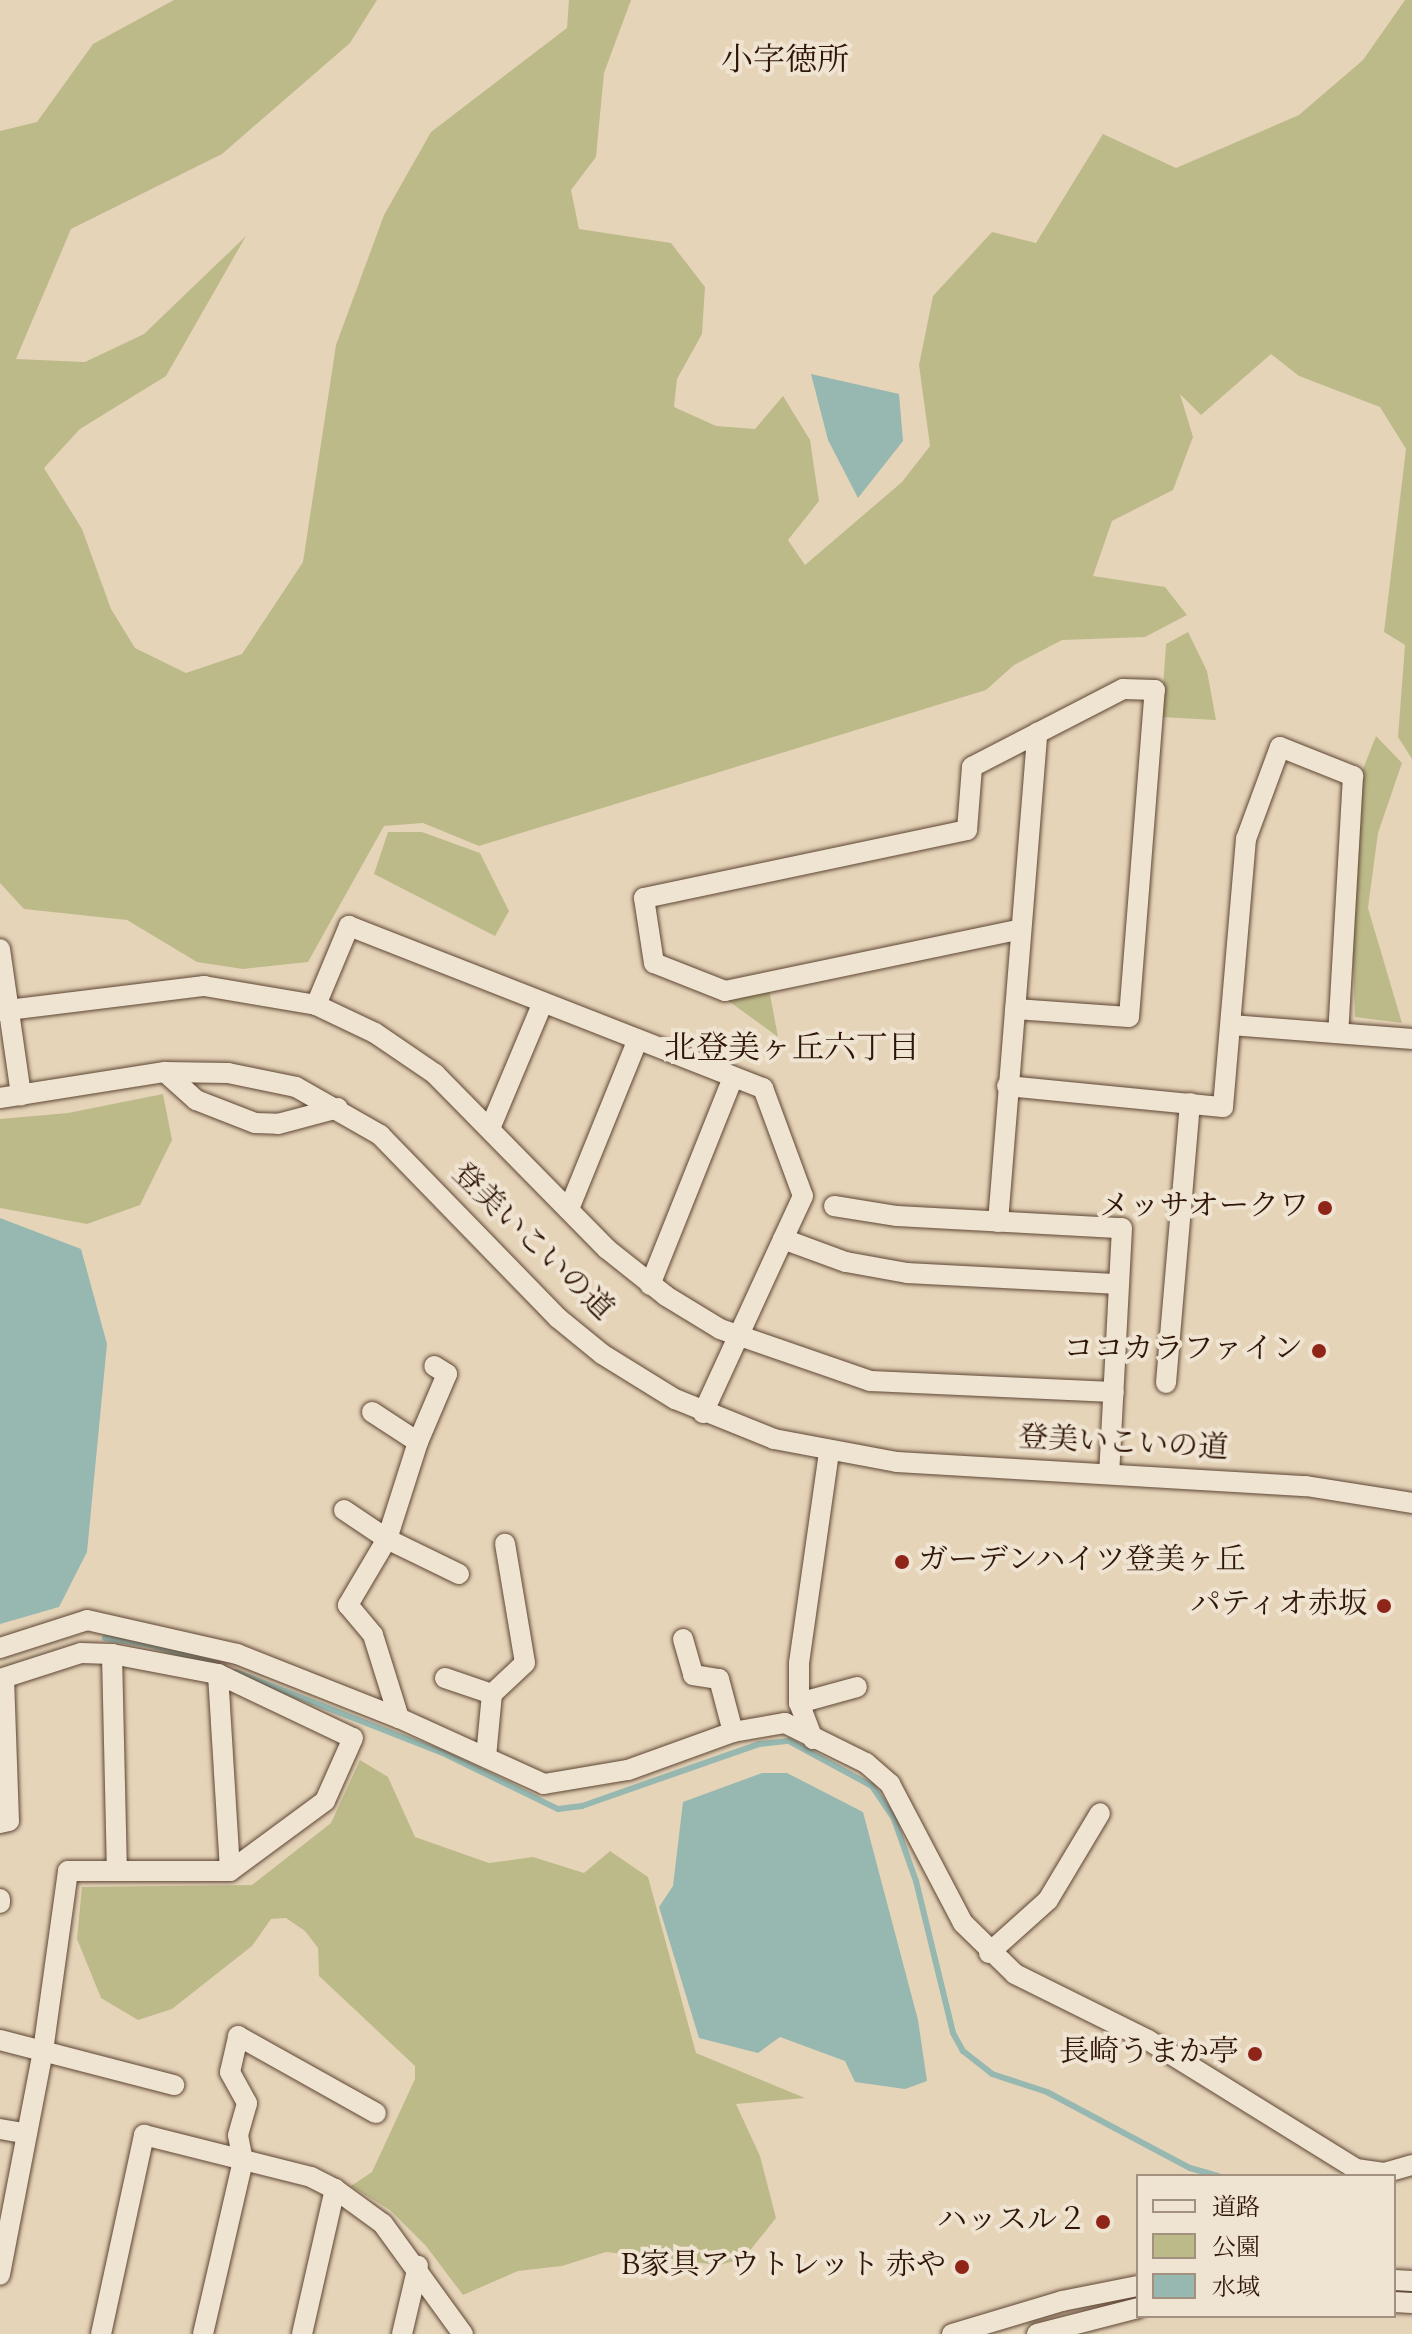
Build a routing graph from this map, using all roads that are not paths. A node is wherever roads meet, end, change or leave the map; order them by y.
1 (1037, 733) junction
2 (1021, 929) junction
3 (0, 949) edge
4 (543, 1002) junction
5 (316, 1005) junction
6 (1015, 1009) junction
7 (5, 1010) edge
8 (1231, 1025) junction
9 (1338, 1033) junction
10 (638, 1039) junction
11 (1412, 1039) edge
12 (165, 1072) junction
13 (733, 1077) junction
14 (1007, 1086) junction
15 (21, 1095) junction
16 (0, 1098) edge
17 (1190, 1103) junction
18 (338, 1108) junction
19 (491, 1126) junction
20 (834, 1206) dead end
21 (569, 1209) junction
22 (998, 1222) junction
23 (783, 1239) junction
24 (1119, 1284) junction
25 (650, 1285) junction
26 (739, 1338) junction
27 (434, 1366) dead end
28 (1166, 1383) dead end
29 (1114, 1392) junction
30 (372, 1412) dead end
31 (703, 1413) junction
32 (418, 1442) junction
33 (829, 1452) junction
34 (1109, 1474) junction
35 (1412, 1503) edge
36 (344, 1510) dead end
37 (387, 1539) junction
38 (505, 1544) dead end
39 (459, 1574) dead end
40 (683, 1639) dead end
41 (0, 1648) edge
42 (112, 1654) junction
43 (218, 1674) junction
44 (445, 1678) dead end
45 (2, 1679) edge
46 (857, 1687) dead end
47 (492, 1694) junction
48 (799, 1703) junction
49 (399, 1718) junction
50 (733, 1732) junction
51 (813, 1739) junction
52 (486, 1757) junction
53 (1100, 1813) dead end
54 (0, 1823) edge
55 (117, 1871) junction
56 (230, 1871) junction
57 (989, 1953) junction
58 (0, 2040) edge
59 (43, 2051) junction
60 (174, 2085) dead end
61 (376, 2113) dead end
62 (0, 2129) edge
63 (27, 2134) junction
64 (243, 2161) junction
65 (1412, 2165) edge
66 (335, 2189) junction
67 (6, 2220) edge
68 (418, 2266) junction
69 (0, 2275) edge
70 (1136, 2286) edge
71 (1136, 2309) edge
72 (101, 2334) edge
73 (203, 2334) edge
74 (302, 2334) edge
75 (402, 2334) edge
76 (463, 2334) edge
77 (952, 2334) edge
78 (1037, 2334) edge

1 - 2 street
1 - 2 street
1 - 6 street
2 - 6 street
3 - 7 street
4 - 5 street
4 - 10 street
4 - 19 street
5 - 7 street
5 - 19 street
6 - 14 street
7 - 15 street
8 - 9 street
8 - 9 street
8 - 17 street
9 - 11 street
10 - 13 street
10 - 21 street
12 - 15 street, 登美いこいの道
12 - 18 street, 登美いこいの道
12 - 18 street
13 - 23 street
13 - 25 street
14 - 17 street
14 - 22 street
15 - 16 street, 登美いこいの道
17 - 28 street
18 - 31 street, 登美いこいの道
19 - 21 street
20 - 22 street
21 - 25 street
22 - 24 street
23 - 24 street
23 - 26 street
24 - 29 street
25 - 26 street
26 - 29 street
26 - 31 street
27 - 32 street
29 - 34 street
30 - 32 street
31 - 33 street, 登美いこいの道
32 - 37 street
33 - 34 street, 登美いこいの道
33 - 48 street
34 - 35 street, 登美いこいの道
36 - 37 street
37 - 39 street
37 - 49 street
38 - 47 street
40 - 50 street
41 - 49 street
42 - 43 street
42 - 45 street
42 - 55 street
43 - 56 street
43 - 56 street
44 - 47 street
45 - 54 street
46 - 48 street
47 - 52 street
48 - 51 street
49 - 52 street
50 - 51 street
50 - 52 street
51 - 57 street
53 - 57 street
55 - 56 street
55 - 59 street
57 - 65 street
58 - 59 street
59 - 60 street
59 - 63 street
61 - 64 street
62 - 63 street
63 - 67 street
64 - 66 street
64 - 72 street
64 - 73 street
66 - 68 street
66 - 74 street
67 - 69 street
68 - 75 street
68 - 76 street
70 - 77 street
71 - 78 street

